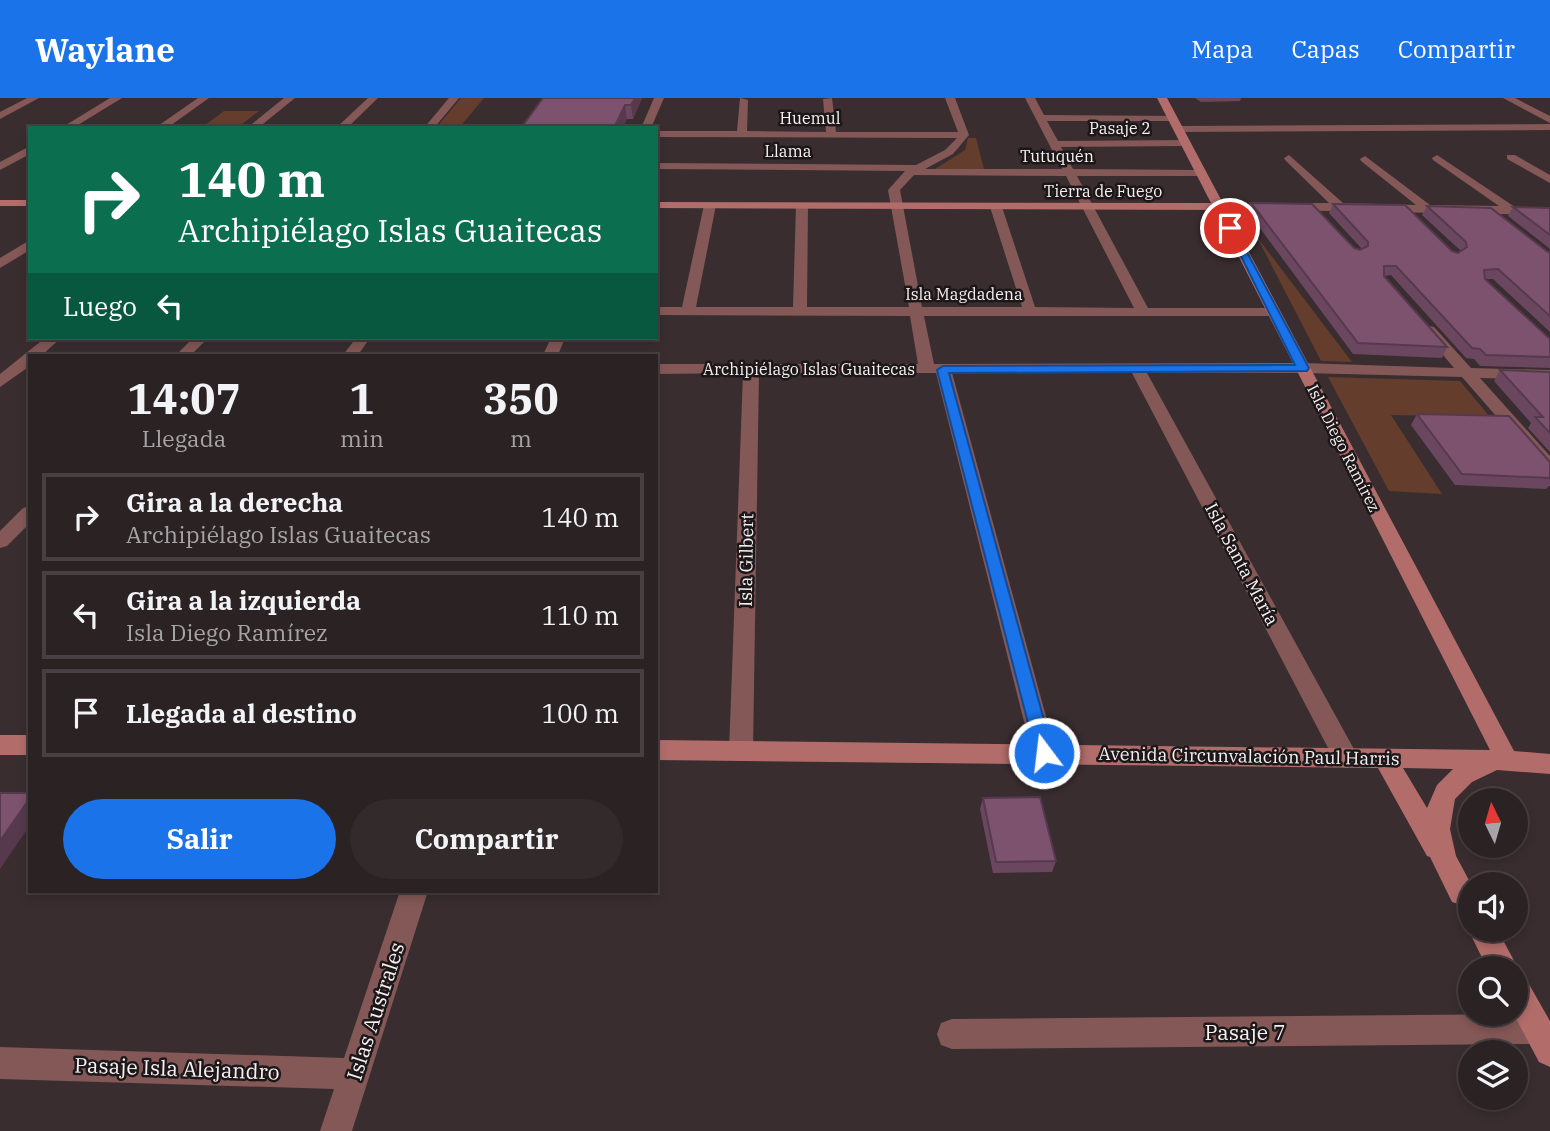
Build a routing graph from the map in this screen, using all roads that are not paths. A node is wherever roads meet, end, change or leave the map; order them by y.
1 (34, 98) edge
2 (117, 98) edge
3 (204, 98) edge
4 (290, 98) edge
5 (373, 98) edge
6 (454, 98) edge
7 (659, 98) edge
8 (950, 98) edge
9 (1030, 98) edge
10 (1162, 98) edge
11 (1508, 98) edge
12 (828, 99) edge
13 (743, 100) dead end
14 (0, 116) edge
15 (1040, 118) junction
16 (1550, 120) edge
17 (69, 126) edge
18 (163, 126) edge
19 (255, 126) edge
20 (343, 126) edge
21 (431, 126) edge
22 (647, 126) edge
23 (1550, 127) edge
24 (1179, 130) junction
25 (658, 134) edge
26 (742, 134) junction
27 (831, 134) junction
28 (964, 135) junction
29 (1054, 144) junction
30 (28, 150) edge
31 (1511, 157) dead end
32 (1289, 158) dead end
33 (1437, 158) dead end
34 (1364, 159) dead end
35 (658, 166) edge
36 (0, 167) edge
37 (916, 170) junction
38 (1069, 172) junction
39 (1202, 173) junction
40 (1550, 180) edge
41 (0, 203) edge
42 (28, 203) edge
43 (658, 205) edge
44 (710, 205) junction
45 (802, 206) junction
46 (897, 206) junction
47 (1339, 206) junction
48 (996, 207) junction
49 (1087, 207) junction
50 (1219, 207) junction
51 (1404, 208) junction
52 (1427, 208) junction
53 (1488, 210) junction
54 (1512, 210) junction
55 (1550, 211) edge
56 (1414, 217) edge
57 (1508, 225) edge
58 (28, 245) edge
59 (0, 254) edge
60 (15, 254) junction
61 (0, 264) edge
62 (658, 311) edge
63 (688, 311) junction
64 (800, 312) junction
65 (917, 312) junction
66 (1030, 312) junction
67 (1143, 312) junction
68 (1272, 312) junction
69 (1422, 322) edge
70 (52, 340) edge
71 (199, 340) edge
72 (361, 340) edge
73 (36, 354) edge
74 (184, 354) edge
75 (351, 354) edge
76 (28, 361) edge
77 (1303, 368) junction
78 (658, 369) edge
79 (751, 369) junction
80 (935, 370) junction
81 (1138, 370) junction
82 (1467, 373) junction
83 (1550, 375) edge
84 (0, 382) edge
85 (1550, 467) edge
86 (28, 514) edge
87 (0, 542) edge
88 (0, 745) edge
89 (28, 745) edge
90 (658, 750) edge
91 (1550, 750) edge
92 (741, 751) junction
93 (1044, 753) junction
94 (1346, 758) junction
95 (1385, 758) junction
96 (1507, 760) junction
97 (1550, 764) edge
98 (1458, 884) edge
99 (1458, 887) edge
100 (413, 893) edge
101 (1528, 1011) edge
102 (952, 1034) dead end
103 (1544, 1040) edge
104 (0, 1063) edge
105 (355, 1073) junction
106 (336, 1131) edge

1 - 14 street
2 - 17 street
3 - 18 street
4 - 19 street
5 - 20 street
6 - 21 street
7 - 22 street
8 - 28 street
9 - 15 street
10 - 24 street, Isla Diego Ramírez
11 - 16 street
12 - 27 street
13 - 26 street
15 - 24 street
15 - 29 street
23 - 24 street
24 - 29 street, Pasaje 2
24 - 39 street, Isla Diego Ramírez
25 - 26 street, Huemul
26 - 27 street, Huemul
27 - 28 street, Huemul
28 - 37 street
29 - 38 street
30 - 36 street
31 - 40 street
32 - 47 street
33 - 54 street
34 - 52 street
35 - 37 street, Llama
37 - 38 street, Tutuquén
37 - 46 street
38 - 39 street, Tutuquén
38 - 49 street
39 - 50 street, Isla Diego Ramírez
41 - 42 street
43 - 44 street, Tierra de Fuego
44 - 45 street, Tierra de Fuego
44 - 63 street
45 - 46 street, Tierra de Fuego
45 - 64 street
46 - 48 street, Tierra de Fuego
46 - 65 street
47 - 50 street, Tierra de Fuego
47 - 51 street, Tierra de Fuego
48 - 49 street, Tierra de Fuego
48 - 66 street
49 - 50 street, Tierra de Fuego
49 - 67 street
50 - 68 street, Isla Diego Ramírez
51 - 52 street, Tierra de Fuego
51 - 56 street
52 - 53 street, Tierra de Fuego
53 - 54 street, Tierra de Fuego
53 - 57 street
54 - 55 street, Tierra de Fuego
58 - 60 street
59 - 60 street
60 - 61 street
62 - 63 street, Isla Magdadena
63 - 64 street, Isla Magdadena
64 - 65 street, Isla Magdadena
65 - 66 street, Isla Magdadena
65 - 80 street
66 - 67 street, Isla Magdadena
67 - 68 street, Isla Magdadena
68 - 77 street, Isla Diego Ramírez
69 - 82 street
70 - 73 street
71 - 74 street
72 - 75 street
76 - 84 street
77 - 81 street, Archipiélago Islas Guaitecas
77 - 82 street, Archipiélago Islas Guaitecas
77 - 96 street, Isla Diego Ramírez
78 - 79 street, Archipiélago Islas Guaitecas
79 - 80 street, Archipiélago Islas Guaitecas
79 - 92 street, Isla Gilbert
80 - 81 street, Archipiélago Islas Guaitecas
80 - 93 street
81 - 94 street, Isla Santa María
82 - 83 street, Archipiélago Islas Guaitecas
82 - 85 street
86 - 87 street
88 - 89 street
90 - 92 street, Avenida Circunvalación Paul Harris
91 - 96 street, Avenida Circunvalación Paul Harris
92 - 93 street, Avenida Circunvalación Paul Harris
93 - 94 street, Avenida Circunvalación Paul Harris
94 - 95 street, Avenida Circunvalación Paul Harris
95 - 96 street, Avenida Circunvalación Paul Harris
95 - 99 street
96 - 97 street, Avenida Circunvalación Paul Harris
96 - 98 street
100 - 105 street, Islas Australes
101 - 103 street
102 - 103 street, Pasaje 7
104 - 105 street, Pasaje Isla Alejandro
105 - 106 street, Islas Australes

